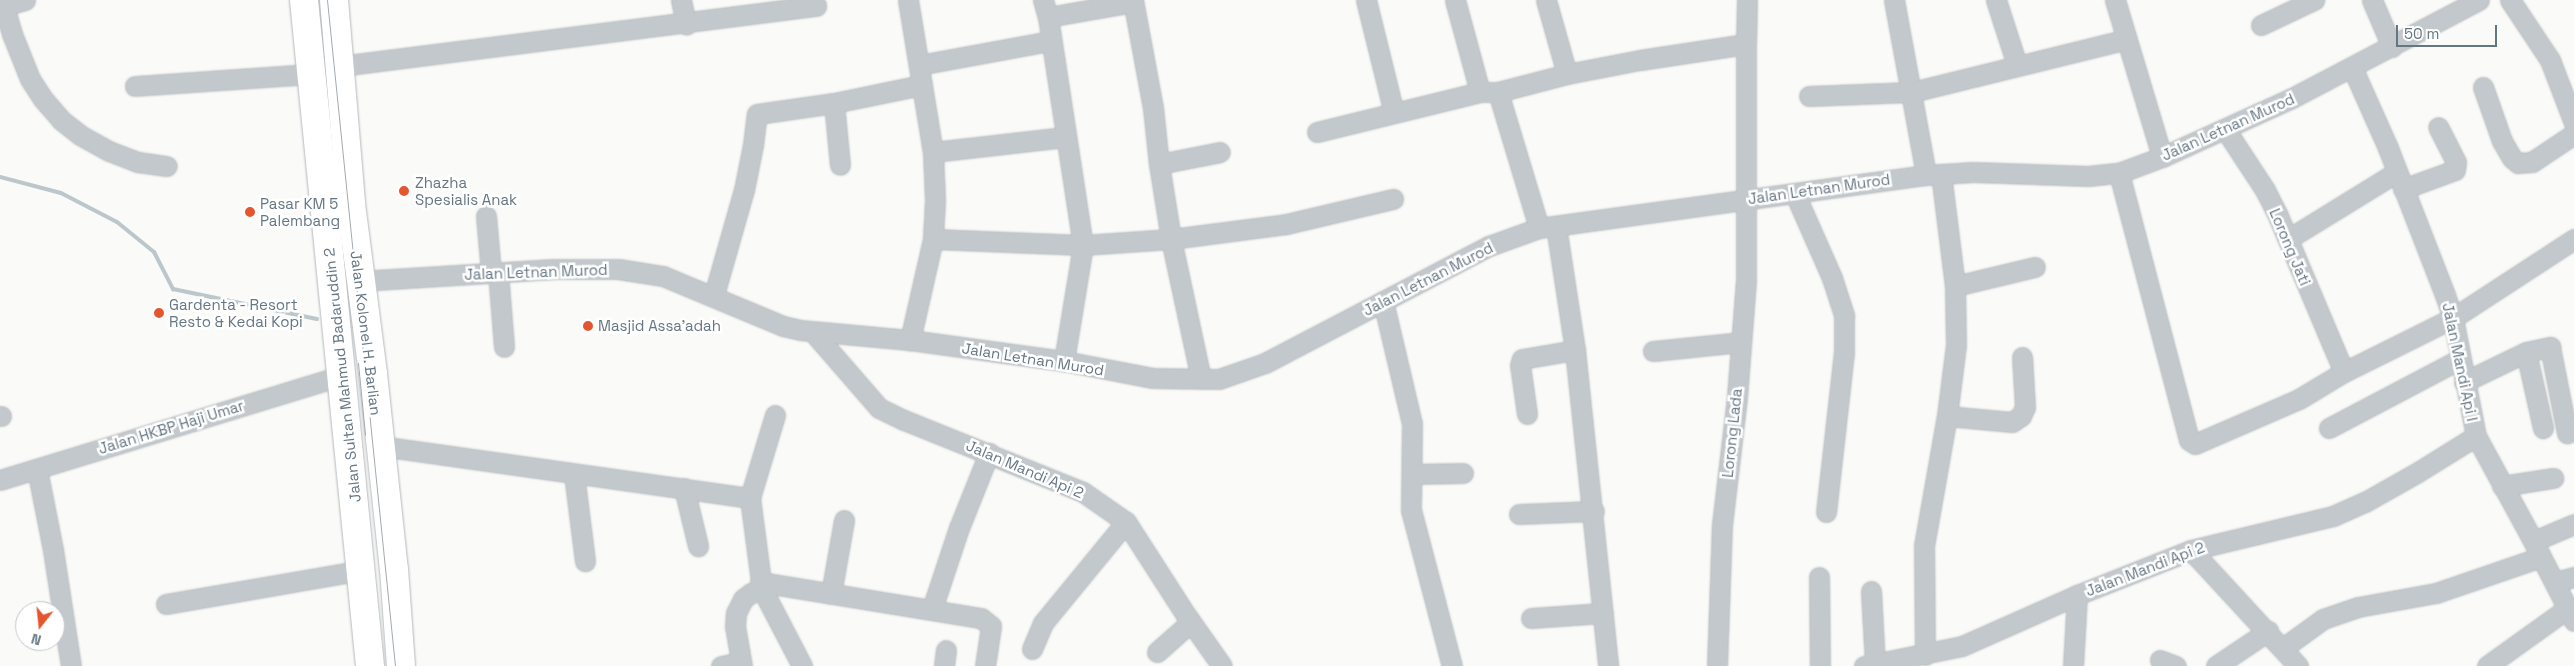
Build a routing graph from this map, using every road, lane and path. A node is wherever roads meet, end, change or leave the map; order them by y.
1 (25, 0) edge
2 (304, 0) edge
3 (334, 0) edge
4 (681, 0) edge
5 (908, 0) edge
6 (1366, 0) edge
7 (1454, 0) edge
8 (1546, 0) edge
9 (1747, 0) edge
10 (1894, 0) edge
11 (1996, 0) edge
12 (2115, 0) edge
13 (2314, 0) edge
14 (2372, 0) edge
15 (2479, 0) edge
16 (2510, 0) edge
17 (1133, 1) edge
18 (2, 3) edge
19 (816, 6) dead end
20 (1046, 9) edge
21 (686, 24) junction
22 (2261, 25) dead end
23 (2127, 40) junction
24 (1050, 41) junction
25 (1746, 44) junction
26 (2392, 47) junction
27 (919, 65) junction
28 (2017, 65) junction
29 (340, 66) junction
30 (2352, 67) junction
31 (312, 74) junction
32 (1567, 74) junction
33 (922, 85) junction
34 (135, 86) dead end
35 (2482, 87) dead end
36 (1489, 92) junction
37 (1912, 92) junction
38 (1809, 96) dead end
39 (834, 103) junction
40 (1394, 113) junction
41 (2574, 123) edge
42 (2438, 127) dead end
43 (2225, 129) junction
44 (1317, 132) dead end
45 (2574, 134) edge
46 (1065, 137) junction
47 (933, 152) junction
48 (1220, 152) dead end
49 (2162, 157) junction
50 (1159, 164) junction
51 (840, 165) dead end
52 (167, 166) dead end
53 (2119, 173) junction
54 (1934, 174) junction
55 (2400, 180) junction
56 (1795, 194) junction
57 (1393, 199) dead end
58 (1746, 199) junction
59 (486, 216) dead end
60 (1547, 227) junction
61 (933, 239) junction
62 (1171, 239) junction
63 (2288, 239) junction
64 (2574, 239) edge
65 (1083, 245) junction
66 (2035, 267) dead end
67 (494, 272) junction
68 (359, 281) junction
69 (1955, 286) junction
70 (714, 295) junction
71 (1384, 301) junction
72 (2452, 318) junction
73 (813, 332) junction
74 (910, 340) junction
75 (1741, 342) junction
76 (504, 347) dead end
77 (1575, 350) junction
78 (1653, 350) dead end
79 (2526, 352) junction
80 (2022, 357) dead end
81 (2460, 359) junction
82 (1064, 361) junction
83 (2344, 372) junction
84 (343, 375) junction
85 (1201, 379) junction
86 (2464, 382) junction
87 (1527, 414) dead end
88 (775, 416) dead end
89 (1947, 416) junction
90 (2329, 428) dead end
91 (2543, 428) dead end
92 (2567, 433) dead end
93 (2476, 436) junction
94 (380, 446) junction
95 (989, 453) junction
96 (37, 469) junction
97 (1463, 473) dead end
98 (574, 474) junction
99 (1412, 474) junction
100 (2553, 478) dead end
101 (0, 480) edge
102 (2502, 486) junction
103 (684, 488) junction
104 (750, 498) junction
105 (1594, 511) junction
106 (1826, 512) dead end
107 (1520, 514) dead end
108 (844, 520) dead end
109 (1126, 522) junction
110 (2574, 524) edge
111 (698, 546) dead end
112 (2537, 549) junction
113 (2190, 550) junction
114 (585, 561) dead end
115 (362, 570) junction
116 (1819, 577) dead end
117 (2574, 577) edge
118 (2555, 582) junction
119 (761, 586) junction
120 (1871, 591) dead end
121 (831, 594) junction
122 (2077, 595) junction
123 (166, 604) dead end
124 (932, 609) junction
125 (1603, 613) junction
126 (2571, 615) edge
127 (1531, 618) dead end
128 (1191, 622) junction
129 (2268, 631) junction
130 (2283, 648) junction
131 (1032, 649) dead end
132 (1157, 652) dead end
133 (1925, 655) junction
134 (741, 664) edge
135 (1869, 665) edge
136 (71, 666) edge
137 (370, 666) edge
138 (401, 666) edge
139 (721, 666) edge
140 (802, 666) edge
141 (985, 666) edge
142 (1222, 666) edge
143 (1452, 666) edge
144 (1608, 666) edge
145 (1717, 666) edge
146 (1820, 666) edge
147 (2073, 666) edge
148 (2216, 666) edge
149 (2298, 666) edge
150 (2487, 666) edge

1 - 18 street
2 - 31 highway, Jalan Sultan Mahmud Badaruddin 2
3 - 29 highway, Jalan Kolonel H. Barlian
4 - 21 street
5 - 27 street
6 - 40 street
7 - 36 street
8 - 32 street
9 - 25 street, Lorong Lada
10 - 37 street
11 - 28 street
12 - 23 street
13 - 22 street
14 - 26 street
15 - 26 street, Jalan Letnan Murod
16 - 41 street
17 - 20 street
17 - 50 street
18 - 52 street
19 - 21 street
20 - 24 street
21 - 29 street
23 - 28 street
23 - 49 street
24 - 27 street
24 - 46 street
25 - 32 street
25 - 58 street, Lorong Lada
26 - 30 street, Jalan Letnan Murod
27 - 33 street
28 - 37 street
29 - 68 highway, Jalan Kolonel H. Barlian
30 - 43 street, Jalan Letnan Murod
30 - 55 street, Jalan Mandi Api I
31 - 34 street
31 - 84 highway, Jalan Sultan Mahmud Badaruddin 2
32 - 36 street
33 - 39 street
33 - 47 street
35 - 45 street
36 - 40 street
36 - 60 street
37 - 38 street
37 - 54 street
39 - 51 street
39 - 70 street
40 - 44 street
42 - 55 street
43 - 49 street, Jalan Letnan Murod
43 - 63 street, Lorong Jati
46 - 47 street
46 - 65 street
47 - 61 street
48 - 50 street
49 - 53 street, Jalan Letnan Murod
50 - 62 street
53 - 54 street, Jalan Letnan Murod
53 - 83 street
54 - 56 street, Jalan Letnan Murod
54 - 69 street
55 - 63 street
55 - 72 street, Jalan Mandi Api I
56 - 58 street, Jalan Letnan Murod
56 - 106 street
57 - 62 street
58 - 60 street, Jalan Letnan Murod
58 - 75 street, Lorong Lada
59 - 67 street
60 - 71 street, Jalan Letnan Murod
60 - 77 street
61 - 65 street
61 - 74 street
62 - 65 street
62 - 85 street
63 - 83 street, Lorong Jati
64 - 72 street
65 - 82 street
66 - 69 street
67 - 68 street, Jalan Letnan Murod
67 - 70 street, Jalan Letnan Murod
67 - 76 street
68 - 94 highway, Jalan Kolonel H. Barlian
69 - 89 street
70 - 73 street, Jalan Letnan Murod
71 - 85 street, Jalan Letnan Murod
71 - 99 street
72 - 81 street, Jalan Mandi Api I
72 - 83 street
73 - 74 street, Jalan Letnan Murod
73 - 95 street, Jalan Mandi Api 2
74 - 82 street, Jalan Letnan Murod
75 - 78 street
75 - 145 street, Lorong Lada
77 - 87 street
77 - 105 street
79 - 86 street
79 - 91 street
79 - 92 street
80 - 89 street
81 - 86 street, Jalan Mandi Api I
81 - 90 street
82 - 85 street, Jalan Letnan Murod
84 - 96 street, Jalan HKBP Haji Umar
84 - 115 highway, Jalan Sultan Mahmud Badaruddin 2
86 - 93 street, Jalan Mandi Api I
88 - 104 street
89 - 133 street
93 - 102 street, Jalan Mandi Api I
93 - 113 street, Jalan Mandi Api 2
94 - 98 street
94 - 138 highway, Jalan Kolonel H. Barlian
95 - 109 street, Jalan Mandi Api 2
95 - 124 street
96 - 101 street, Jalan HKBP Haji Umar
96 - 136 street
97 - 99 street
98 - 103 street
98 - 114 street
99 - 143 street
100 - 102 street
102 - 112 street, Jalan Mandi Api I
103 - 104 street
103 - 111 street
104 - 119 street
105 - 107 street
105 - 125 street
108 - 121 street
109 - 128 street, Jalan Mandi Api 2
109 - 131 street
110 - 112 street
112 - 118 street, Jalan Mandi Api I
112 - 130 street
113 - 122 street, Jalan Mandi Api 2
113 - 129 street
115 - 123 street
115 - 137 highway
116 - 146 street
117 - 118 street
118 - 126 street, Jalan Mandi Api I
119 - 121 street
119 - 134 street
119 - 140 street
120 - 135 street
121 - 124 street
122 - 133 street, Jalan Mandi Api 2
122 - 147 street
124 - 141 street
125 - 127 street
125 - 144 street
126 - 150 street
128 - 132 street
128 - 142 street, Jalan Mandi Api 2
129 - 130 street
129 - 148 street
130 - 149 street
133 - 135 street, Jalan Mandi Api 2
134 - 139 street

